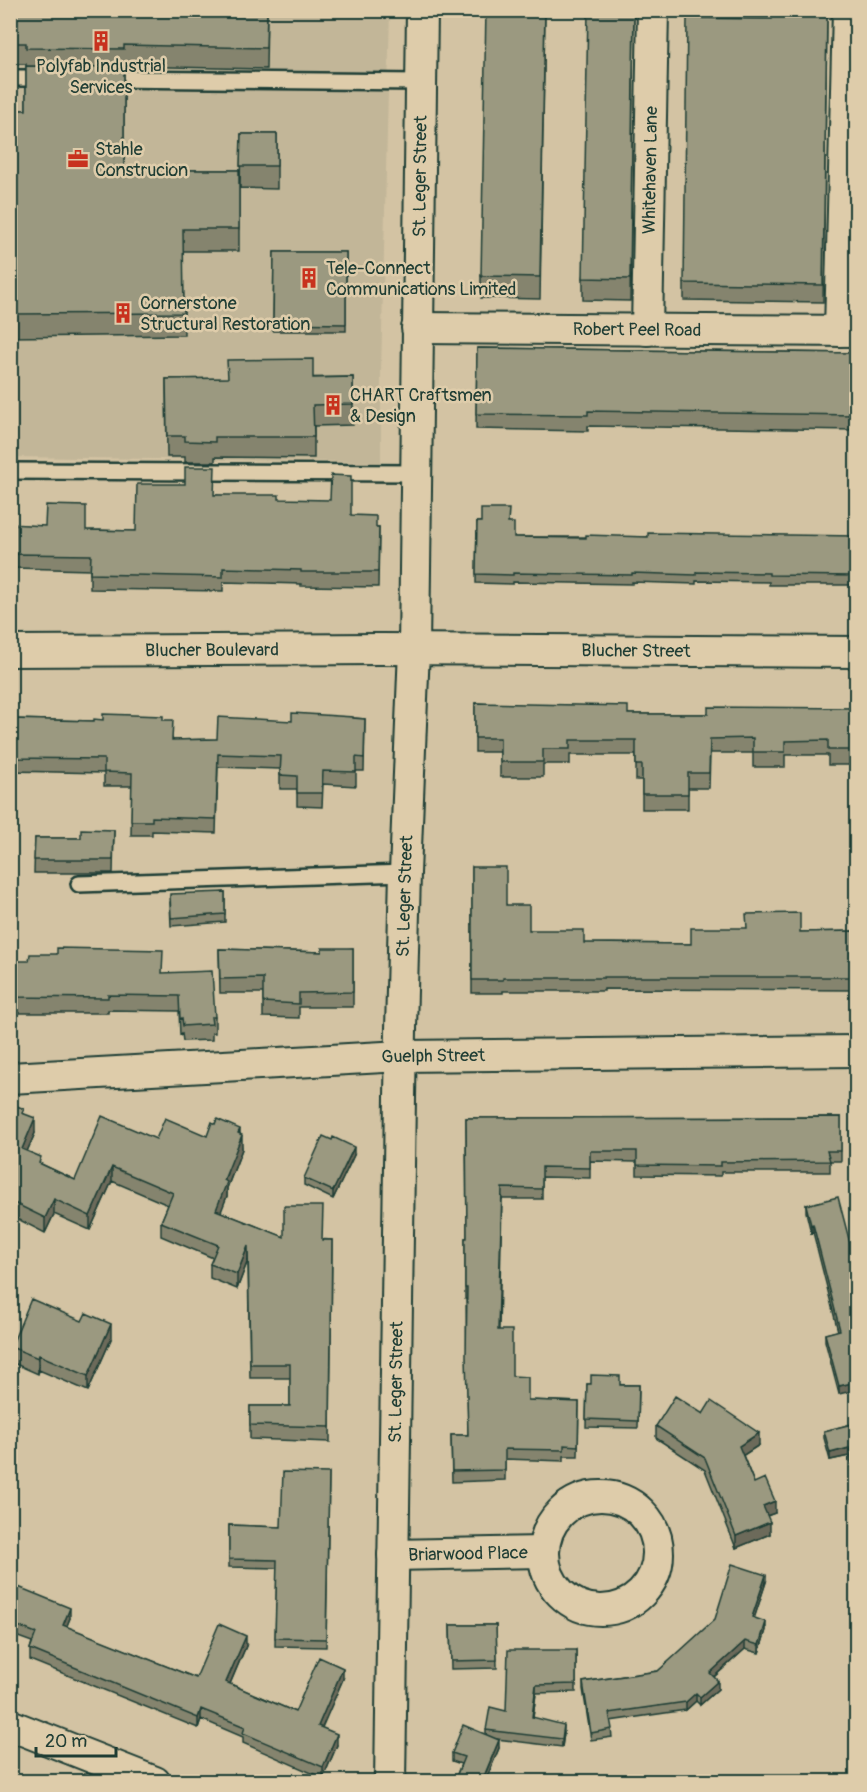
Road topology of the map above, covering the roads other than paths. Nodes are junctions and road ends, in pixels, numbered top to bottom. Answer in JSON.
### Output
{"nodes":[{"id":1,"x":422,"y":10,"type":"edge"},
{"id":2,"x":653,"y":10,"type":"edge"},
{"id":3,"x":848,"y":10,"type":"edge"},
{"id":4,"x":10,"y":78,"type":"edge"},
{"id":5,"x":58,"y":78,"type":"edge"},
{"id":6,"x":94,"y":79,"type":"edge"},
{"id":7,"x":420,"y":82,"type":"junction"},
{"id":8,"x":417,"y":328,"type":"junction"},
{"id":9,"x":648,"y":330,"type":"junction"},
{"id":10,"x":848,"y":331,"type":"edge"},
{"id":11,"x":10,"y":471,"type":"edge"},
{"id":12,"x":415,"y":473,"type":"junction"},
{"id":13,"x":414,"y":649,"type":"junction"},
{"id":14,"x":10,"y":651,"type":"edge"},
{"id":15,"x":856,"y":652,"type":"edge"},
{"id":16,"x":405,"y":873,"type":"junction"},
{"id":17,"x":79,"y":884,"type":"dead end"},
{"id":18,"x":856,"y":1052,"type":"edge"},
{"id":19,"x":401,"y":1056,"type":"junction"},
{"id":20,"x":10,"y":1078,"type":"edge"},
{"id":21,"x":543,"y":1552,"type":"dead end"},
{"id":22,"x":393,"y":1555,"type":"junction"},
{"id":23,"x":10,"y":1725,"type":"edge"},
{"id":24,"x":155,"y":1782,"type":"edge"},
{"id":25,"x":390,"y":1782,"type":"edge"}],
"edges":[{"from":1,"to":7,"type":"street","name":"St. Leger Street"},
{"from":2,"to":9,"type":"street","name":"Whitehaven Lane"},
{"from":3,"to":10,"type":"street"},
{"from":4,"to":5,"type":"lane"},
{"from":6,"to":7,"type":"lane"},
{"from":7,"to":8,"type":"street","name":"St. Leger Street"},
{"from":8,"to":9,"type":"street","name":"Robert Peel Road"},
{"from":8,"to":12,"type":"street","name":"St. Leger Street"},
{"from":9,"to":10,"type":"street","name":"Robert Peel Road"},
{"from":11,"to":12,"type":"lane"},
{"from":12,"to":13,"type":"street","name":"St. Leger Street"},
{"from":13,"to":14,"type":"street","name":"Blucher Boulevard"},
{"from":13,"to":15,"type":"street","name":"Blucher Street"},
{"from":13,"to":16,"type":"street","name":"St. Leger Street"},
{"from":16,"to":17,"type":"lane"},
{"from":16,"to":19,"type":"street","name":"St. Leger Street"},
{"from":18,"to":19,"type":"street","name":"Guelph Street"},
{"from":19,"to":20,"type":"street","name":"Guelph Street"},
{"from":19,"to":22,"type":"street","name":"St. Leger Street"},
{"from":21,"to":22,"type":"street","name":"Briarwood Place"},
{"from":22,"to":25,"type":"street","name":"St. Leger Street"},
{"from":23,"to":24,"type":"street"}]}
